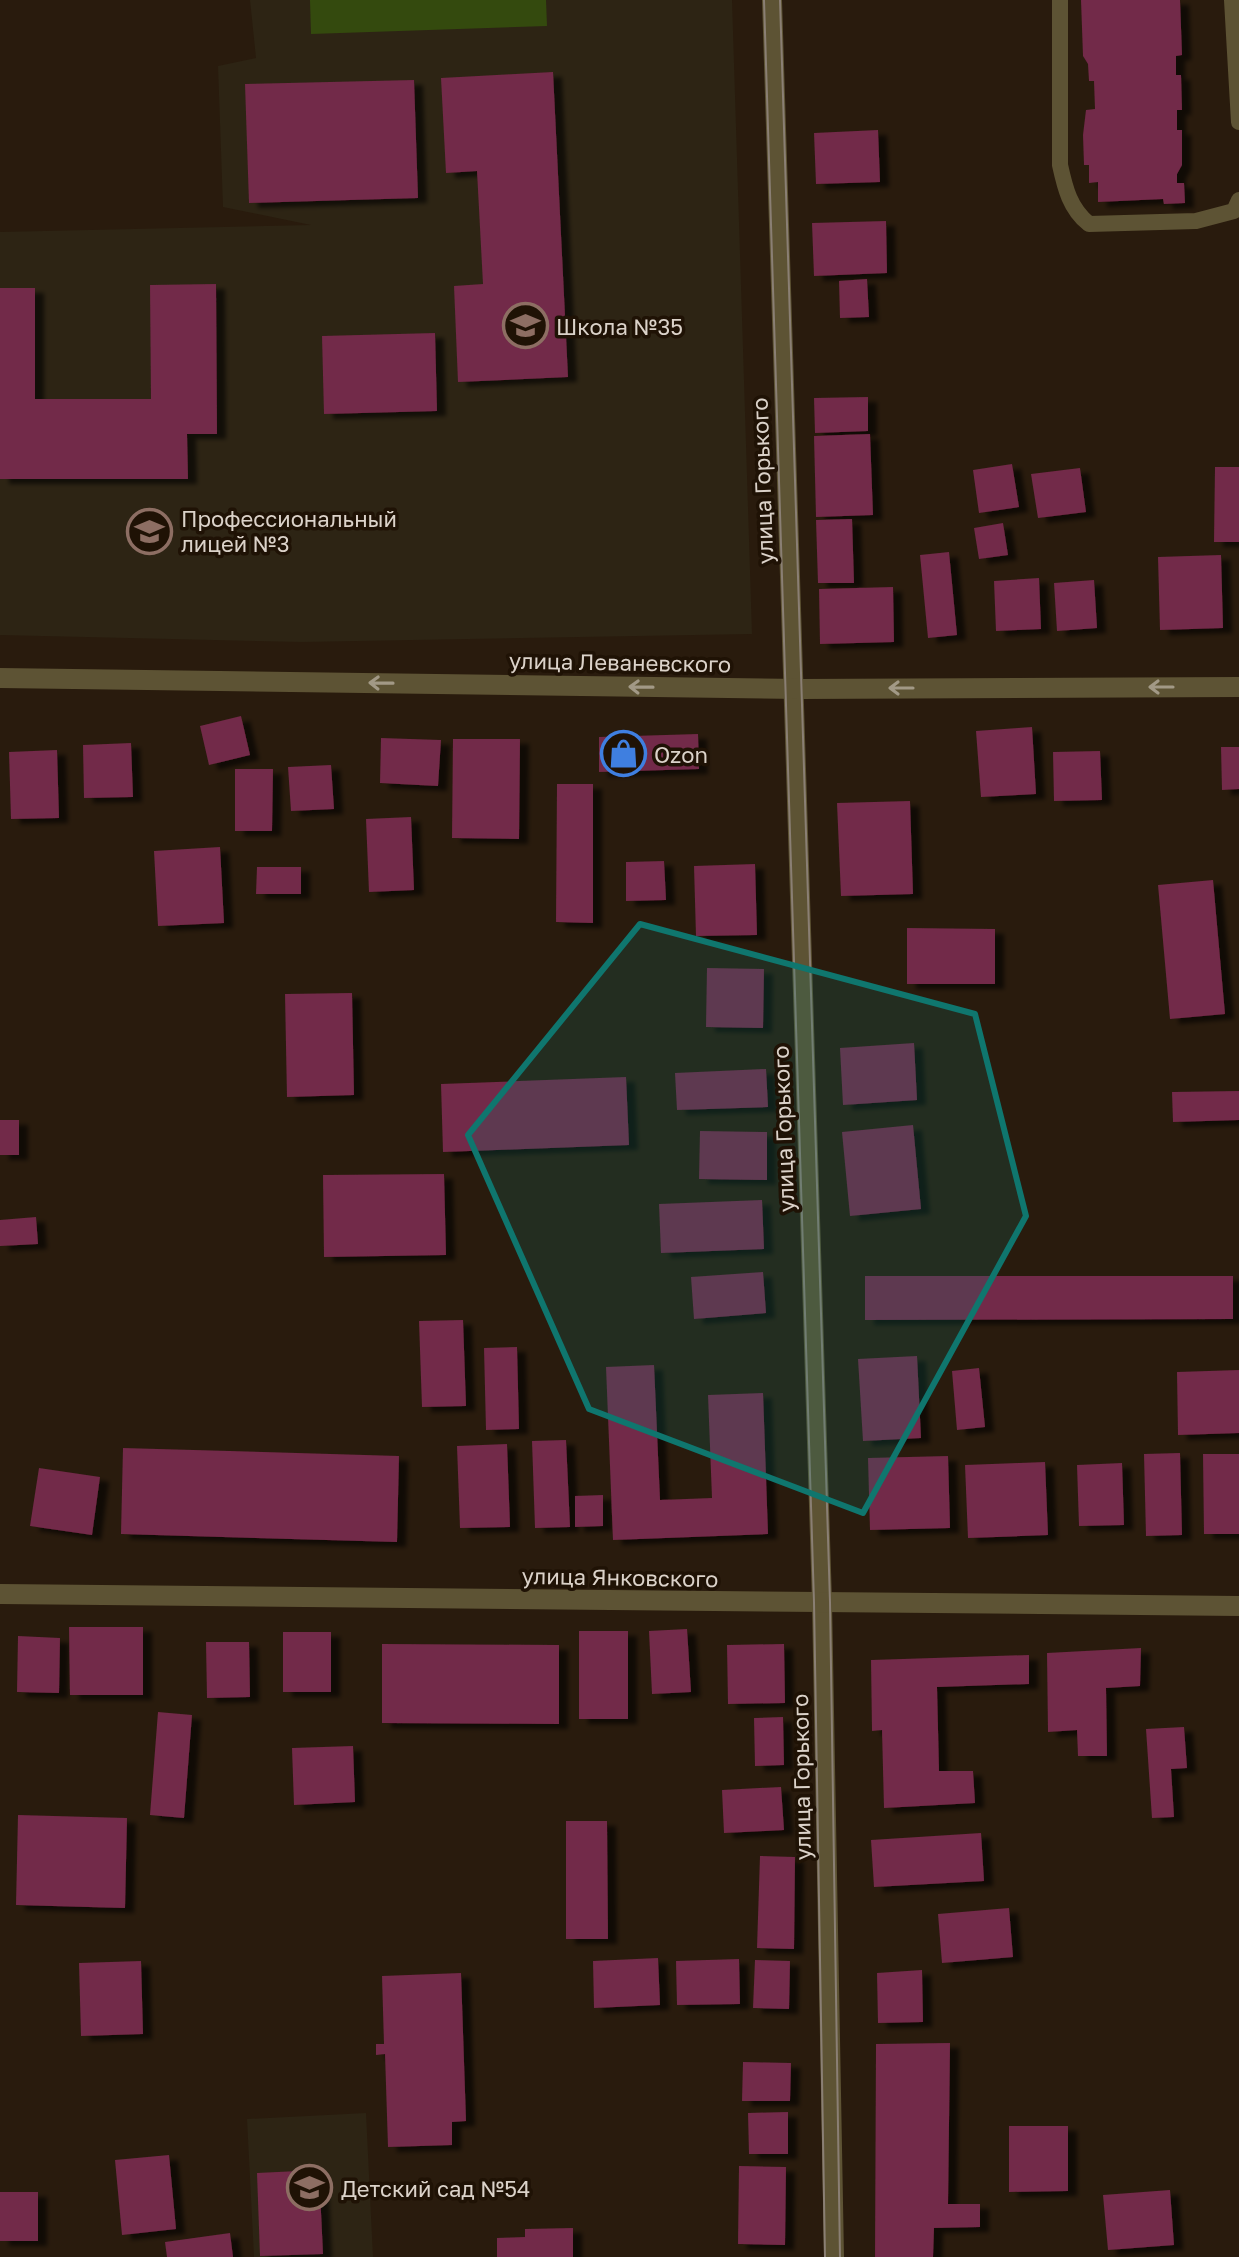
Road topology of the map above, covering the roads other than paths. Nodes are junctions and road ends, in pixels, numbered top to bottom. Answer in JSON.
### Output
{"nodes":[{"id":1,"x":772,"y":0,"type":"edge"},
{"id":2,"x":1060,"y":0,"type":"edge"},
{"id":3,"x":1232,"y":0,"type":"edge"},
{"id":4,"x":1239,"y":122,"type":"edge"},
{"id":5,"x":1239,"y":200,"type":"edge"},
{"id":6,"x":0,"y":678,"type":"edge"},
{"id":7,"x":1239,"y":687,"type":"edge"},
{"id":8,"x":792,"y":689,"type":"junction"},
{"id":9,"x":0,"y":1594,"type":"edge"},
{"id":10,"x":822,"y":1602,"type":"junction"},
{"id":11,"x":1239,"y":1606,"type":"edge"},
{"id":12,"x":834,"y":2257,"type":"edge"}],
"edges":[{"from":1,"to":8,"type":"street","name":"улица Горького"},
{"from":2,"to":5,"type":"lane"},
{"from":3,"to":4,"type":"lane"},
{"from":8,"to":6,"type":"street","name":"улица Леваневского","one_way":true},
{"from":7,"to":8,"type":"street","name":"улица Леваневского","one_way":true},
{"from":8,"to":10,"type":"street","name":"улица Горького"},
{"from":9,"to":10,"type":"street","name":"улица Янковского"},
{"from":10,"to":11,"type":"street","name":"улица Янковского"},
{"from":10,"to":12,"type":"street","name":"улица Горького"}]}
